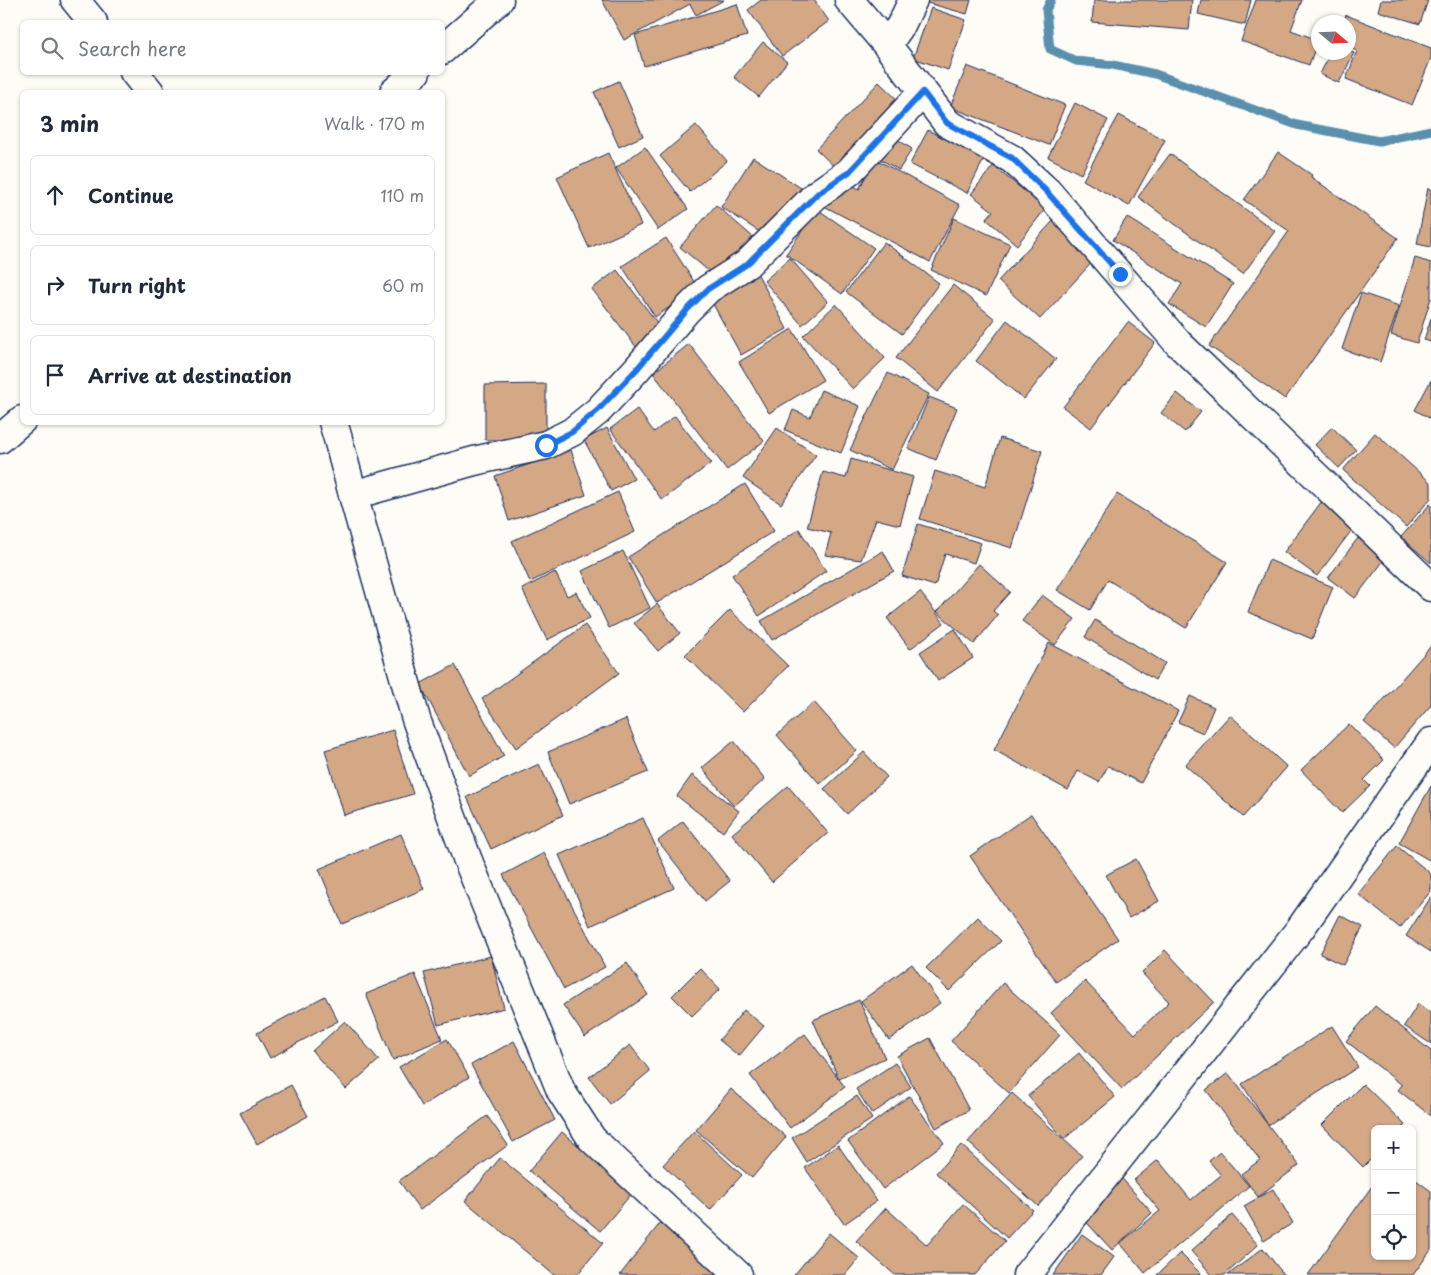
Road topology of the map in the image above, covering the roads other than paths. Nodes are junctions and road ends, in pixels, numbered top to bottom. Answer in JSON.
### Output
{"nodes":[{"id":1,"x":75,"y":0,"type":"edge"},
{"id":2,"x":499,"y":0,"type":"edge"},
{"id":3,"x":849,"y":0,"type":"edge"},
{"id":4,"x":913,"y":0,"type":"edge"},
{"id":5,"x":91,"y":20,"type":"edge"},
{"id":6,"x":887,"y":45,"type":"junction"},
{"id":7,"x":445,"y":47,"type":"edge"},
{"id":8,"x":136,"y":75,"type":"edge"},
{"id":9,"x":413,"y":75,"type":"edge"},
{"id":10,"x":148,"y":90,"type":"edge"},
{"id":11,"x":396,"y":90,"type":"edge"},
{"id":12,"x":923,"y":92,"type":"junction"},
{"id":13,"x":20,"y":422,"type":"edge"},
{"id":14,"x":334,"y":425,"type":"edge"},
{"id":15,"x":0,"y":439,"type":"edge"},
{"id":16,"x":353,"y":495,"type":"junction"},
{"id":17,"x":1431,"y":587,"type":"edge"},
{"id":18,"x":1431,"y":742,"type":"edge"},
{"id":19,"x":738,"y":1275,"type":"edge"},
{"id":20,"x":1027,"y":1275,"type":"edge"}],
"edges":[{"from":1,"to":5,"type":"street"},
{"from":2,"to":7,"type":"street"},
{"from":3,"to":6,"type":"street"},
{"from":4,"to":6,"type":"street"},
{"from":6,"to":12,"type":"street"},
{"from":8,"to":10,"type":"street"},
{"from":9,"to":11,"type":"street"},
{"from":12,"to":16,"type":"street"},
{"from":12,"to":17,"type":"street"},
{"from":13,"to":15,"type":"street"},
{"from":14,"to":16,"type":"street"},
{"from":16,"to":19,"type":"street"},
{"from":18,"to":20,"type":"street"}]}
